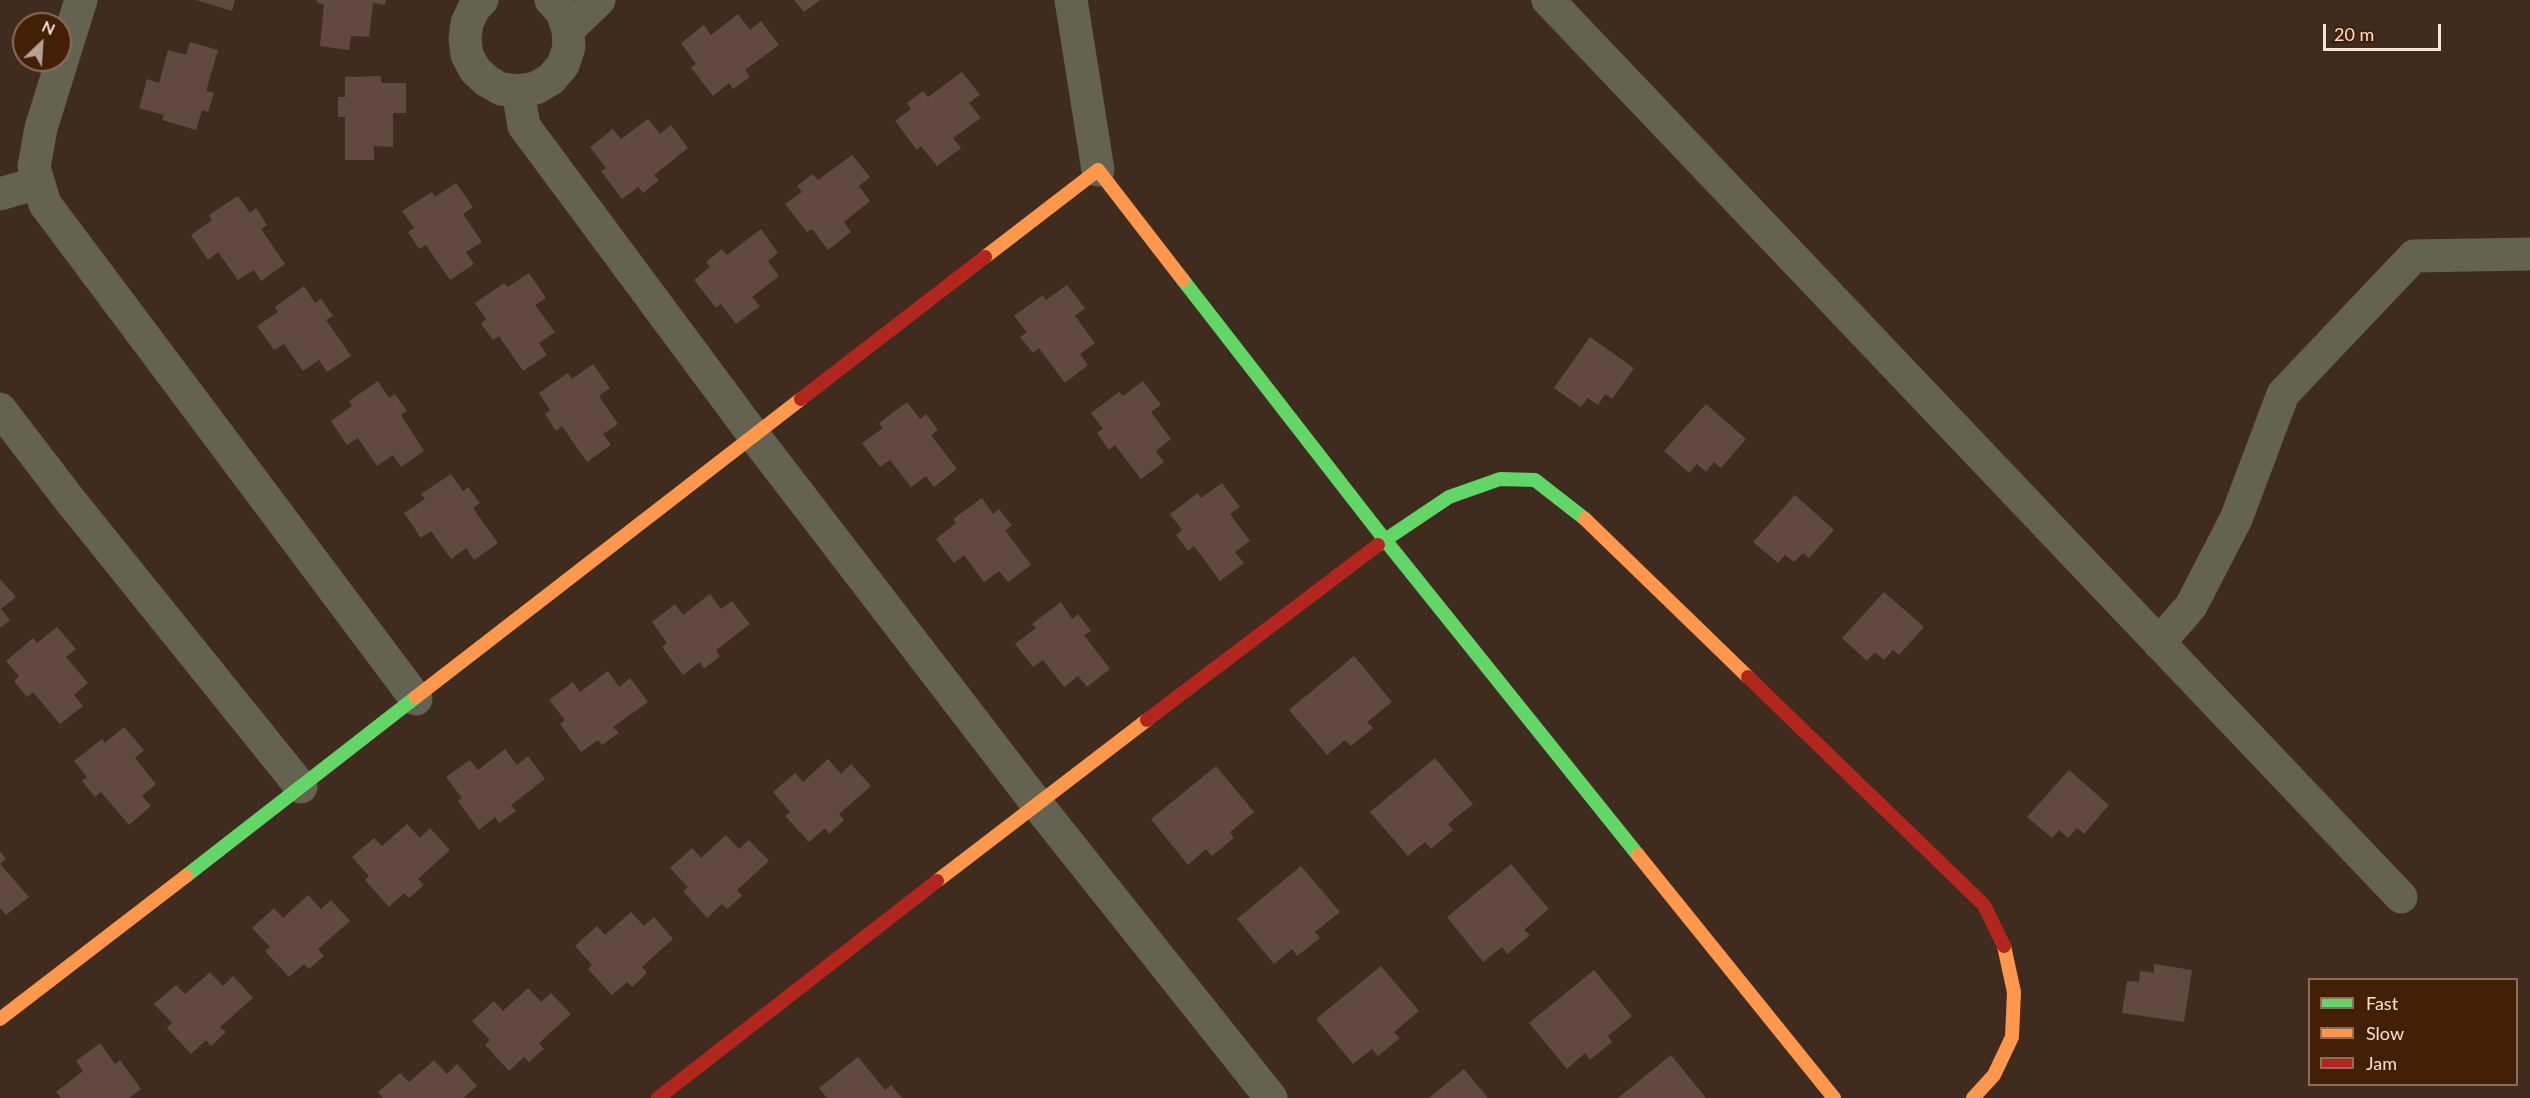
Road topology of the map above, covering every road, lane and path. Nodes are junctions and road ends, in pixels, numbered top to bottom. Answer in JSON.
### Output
{"nodes":[{"id":1,"x":81,"y":0,"type":"edge"},
{"id":2,"x":482,"y":0,"type":"edge"},
{"id":3,"x":551,"y":0,"type":"edge"},
{"id":4,"x":599,"y":0,"type":"edge"},
{"id":5,"x":1071,"y":0,"type":"edge"},
{"id":6,"x":1548,"y":0,"type":"edge"},
{"id":7,"x":568,"y":30,"type":"junction"},
{"id":8,"x":518,"y":91,"type":"junction"},
{"id":9,"x":1098,"y":170,"type":"junction"},
{"id":10,"x":38,"y":183,"type":"junction"},
{"id":11,"x":0,"y":194,"type":"edge"},
{"id":12,"x":2530,"y":254,"type":"edge"},
{"id":13,"x":0,"y":409,"type":"edge"},
{"id":14,"x":755,"y":437,"type":"junction"},
{"id":15,"x":1385,"y":540,"type":"junction"},
{"id":16,"x":2159,"y":643,"type":"junction"},
{"id":17,"x":416,"y":699,"type":"junction"},
{"id":18,"x":301,"y":787,"type":"junction"},
{"id":19,"x":1037,"y":804,"type":"junction"},
{"id":20,"x":2401,"y":897,"type":"dead end"},
{"id":21,"x":0,"y":1019,"type":"edge"},
{"id":22,"x":658,"y":1098,"type":"edge"},
{"id":23,"x":1271,"y":1098,"type":"edge"},
{"id":24,"x":1834,"y":1098,"type":"edge"},
{"id":25,"x":1973,"y":1098,"type":"edge"}],
"edges":[{"from":1,"to":10,"type":"street"},
{"from":2,"to":8,"type":"street"},
{"from":3,"to":7,"type":"street"},
{"from":4,"to":7,"type":"street"},
{"from":5,"to":9,"type":"street"},
{"from":6,"to":16,"type":"street"},
{"from":7,"to":8,"type":"street"},
{"from":8,"to":14,"type":"street"},
{"from":9,"to":14,"type":"street"},
{"from":9,"to":15,"type":"street"},
{"from":10,"to":11,"type":"street"},
{"from":10,"to":17,"type":"street"},
{"from":12,"to":16,"type":"street"},
{"from":13,"to":18,"type":"street"},
{"from":14,"to":17,"type":"street"},
{"from":14,"to":19,"type":"street"},
{"from":15,"to":19,"type":"street"},
{"from":15,"to":24,"type":"street"},
{"from":15,"to":25,"type":"street"},
{"from":16,"to":20,"type":"street"},
{"from":17,"to":18,"type":"street"},
{"from":18,"to":21,"type":"street"},
{"from":19,"to":22,"type":"street"},
{"from":19,"to":23,"type":"street"}]}
